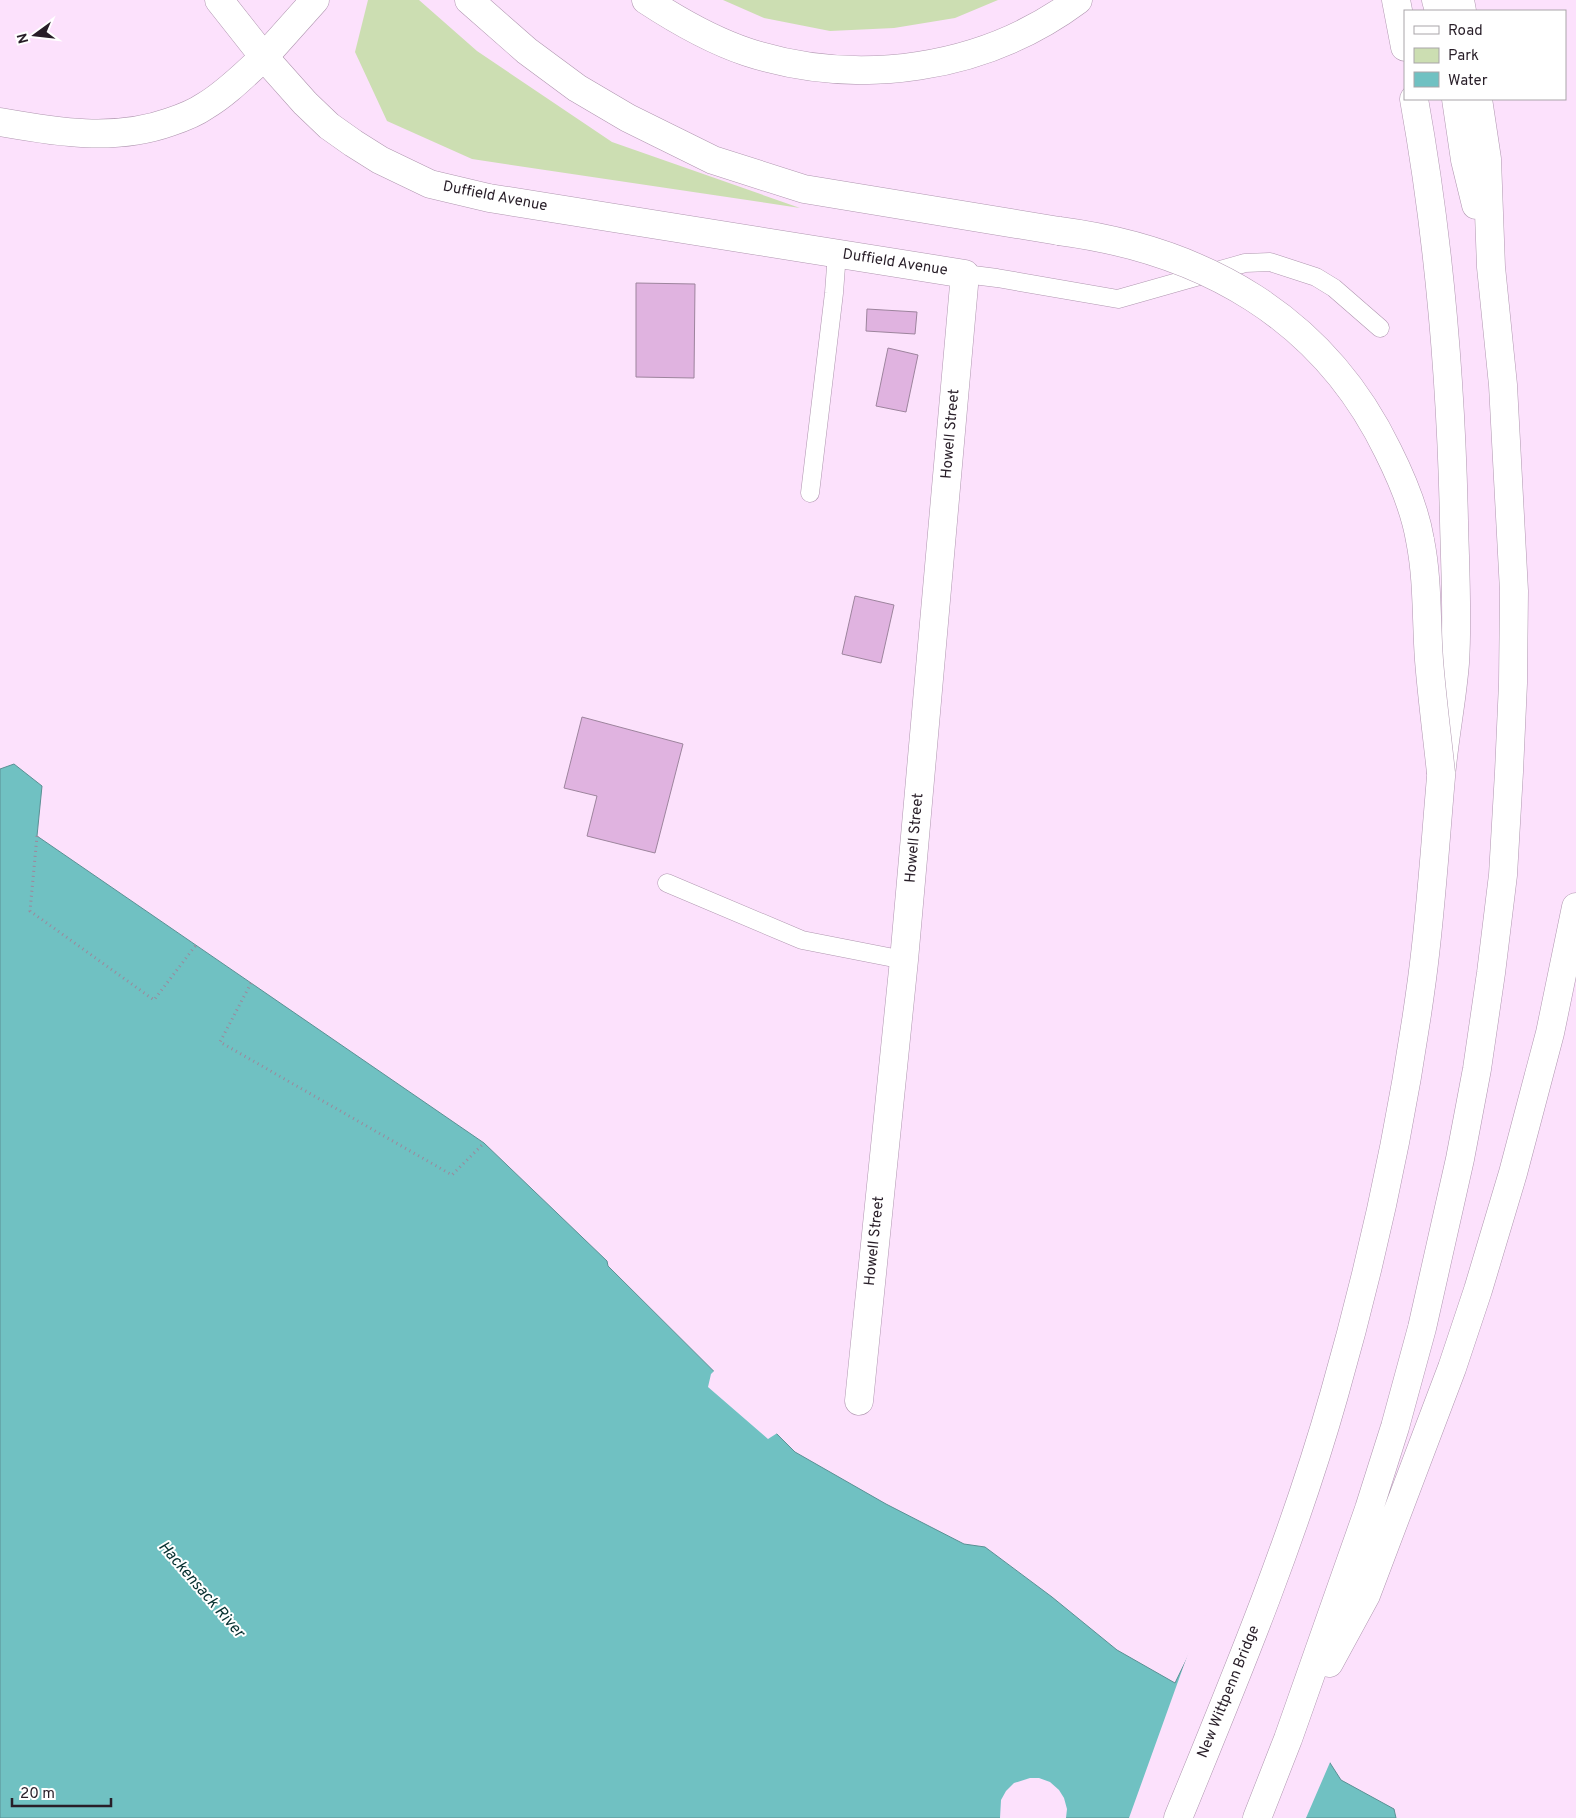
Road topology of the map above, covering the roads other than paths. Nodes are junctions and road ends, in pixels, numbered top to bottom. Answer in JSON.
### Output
{"nodes":[{"id":1,"x":220,"y":0,"type":"edge"},
{"id":2,"x":316,"y":0,"type":"edge"},
{"id":3,"x":469,"y":0,"type":"edge"},
{"id":4,"x":646,"y":0,"type":"edge"},
{"id":5,"x":1078,"y":0,"type":"edge"},
{"id":6,"x":1396,"y":0,"type":"edge"},
{"id":7,"x":1404,"y":42,"type":"edge"},
{"id":8,"x":264,"y":57,"type":"junction"},
{"id":9,"x":1414,"y":100,"type":"edge"},
{"id":10,"x":1456,"y":100,"type":"edge"},
{"id":11,"x":1478,"y":100,"type":"edge"},
{"id":12,"x":0,"y":122,"type":"edge"},
{"id":13,"x":837,"y":254,"type":"junction"},
{"id":14,"x":1491,"y":267,"type":"junction"},
{"id":15,"x":965,"y":274,"type":"junction"},
{"id":16,"x":1380,"y":328,"type":"dead end"},
{"id":17,"x":810,"y":493,"type":"dead end"},
{"id":18,"x":1441,"y":773,"type":"junction"},
{"id":19,"x":667,"y":883,"type":"dead end"},
{"id":20,"x":1576,"y":907,"type":"edge"},
{"id":21,"x":904,"y":960,"type":"junction"},
{"id":22,"x":858,"y":1401,"type":"dead end"},
{"id":23,"x":1288,"y":1739,"type":"junction"},
{"id":24,"x":1178,"y":1818,"type":"edge"},
{"id":25,"x":1256,"y":1818,"type":"edge"}],
"edges":[{"from":1,"to":8,"type":"main road","name":"Duffield Avenue"},
{"from":2,"to":8,"type":"main road"},
{"from":3,"to":18,"type":"main road","bridge":true},
{"from":4,"to":5,"type":"main road"},
{"from":6,"to":7,"type":"main road"},
{"from":8,"to":12,"type":"main road"},
{"from":8,"to":13,"type":"main road","name":"Duffield Avenue"},
{"from":9,"to":18,"type":"main road","bridge":true},
{"from":10,"to":14,"type":"main road"},
{"from":11,"to":14,"type":"main road"},
{"from":13,"to":15,"type":"main road","name":"Duffield Avenue"},
{"from":13,"to":17,"type":"lane"},
{"from":14,"to":23,"type":"main road"},
{"from":15,"to":16,"type":"lane"},
{"from":15,"to":21,"type":"main road","name":"Howell Street"},
{"from":18,"to":24,"type":"main road","name":"New Wittpenn Bridge"},
{"from":19,"to":21,"type":"lane"},
{"from":20,"to":23,"type":"main road"},
{"from":21,"to":22,"type":"main road","name":"Howell Street"},
{"from":23,"to":25,"type":"main road"}]}
